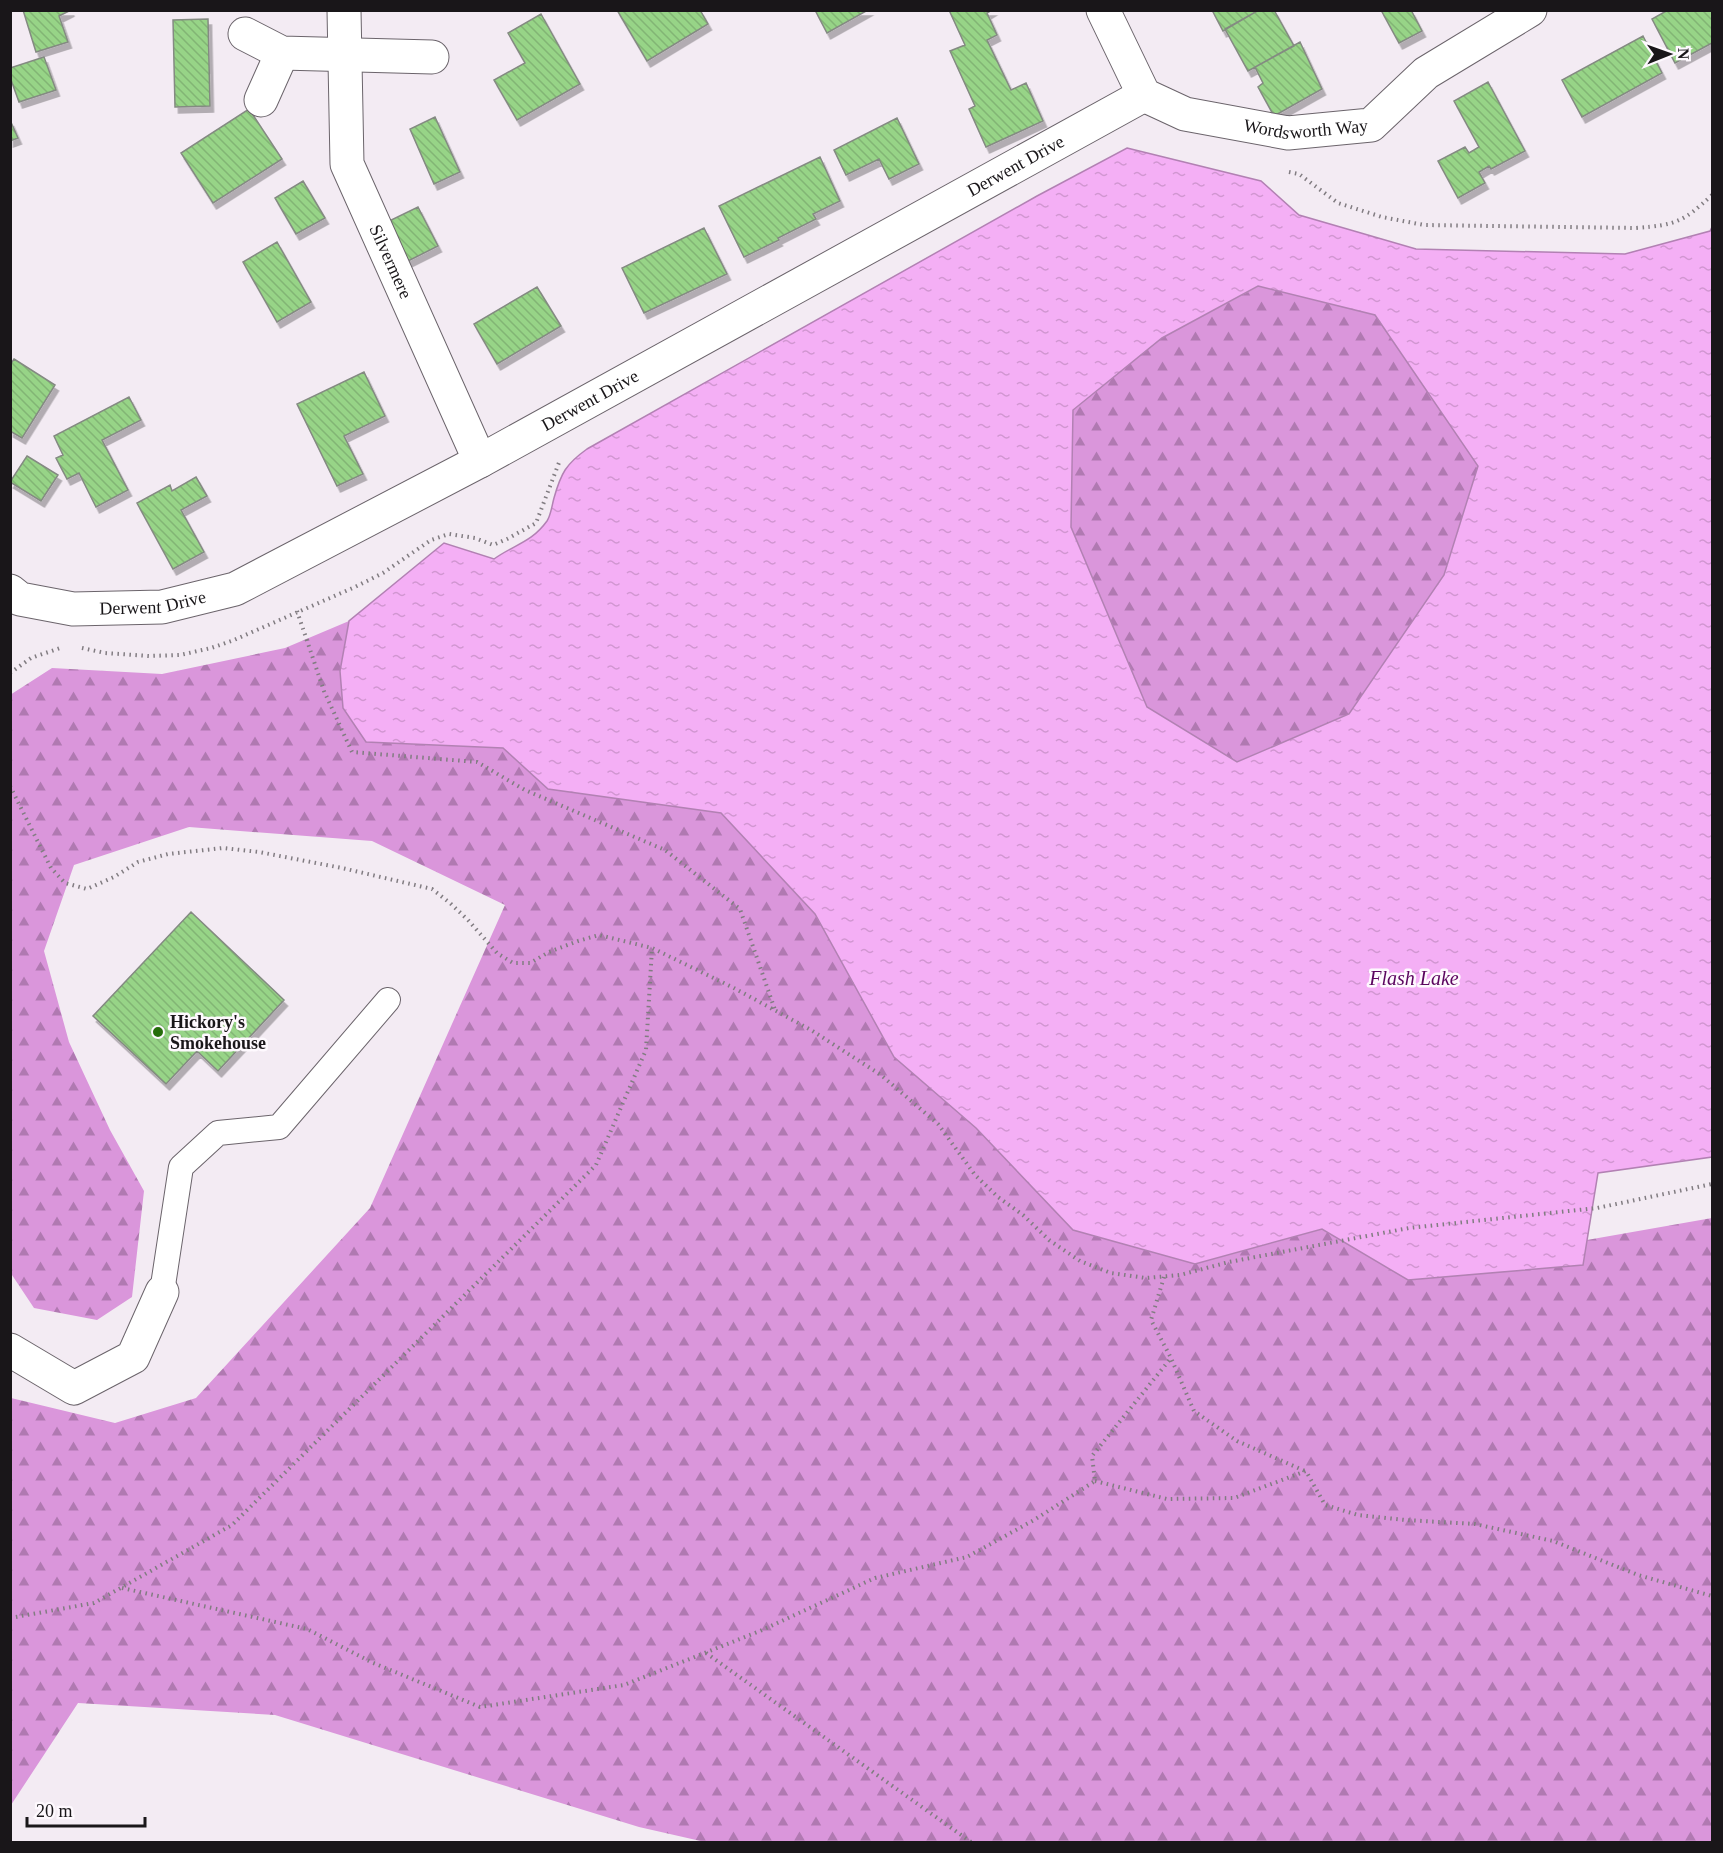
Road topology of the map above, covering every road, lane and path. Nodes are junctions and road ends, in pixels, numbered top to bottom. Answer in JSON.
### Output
{"nodes":[{"id":1,"x":344,"y":10,"type":"edge"},
{"id":2,"x":1104,"y":10,"type":"edge"},
{"id":3,"x":1530,"y":10,"type":"edge"},
{"id":4,"x":245,"y":34,"type":"dead end"},
{"id":5,"x":282,"y":53,"type":"junction"},
{"id":6,"x":345,"y":53,"type":"junction"},
{"id":7,"x":432,"y":57,"type":"dead end"},
{"id":8,"x":1144,"y":95,"type":"junction"},
{"id":9,"x":261,"y":100,"type":"dead end"},
{"id":10,"x":1280,"y":170,"type":"dead end"},
{"id":11,"x":1713,"y":195,"type":"edge"},
{"id":12,"x":564,"y":453,"type":"dead end"},
{"id":13,"x":480,"y":461,"type":"junction"},
{"id":14,"x":10,"y":591,"type":"edge"},
{"id":15,"x":297,"y":611,"type":"junction"},
{"id":16,"x":68,"y":647,"type":"dead end"},
{"id":17,"x":78,"y":648,"type":"dead end"},
{"id":18,"x":10,"y":674,"type":"edge"},
{"id":19,"x":10,"y":786,"type":"edge"},
{"id":20,"x":652,"y":948,"type":"junction"},
{"id":21,"x":388,"y":1000,"type":"dead end"},
{"id":22,"x":776,"y":1011,"type":"junction"},
{"id":23,"x":1713,"y":1184,"type":"edge"},
{"id":24,"x":1164,"y":1277,"type":"junction"},
{"id":25,"x":162,"y":1292,"type":"joint"},
{"id":26,"x":10,"y":1350,"type":"edge"},
{"id":27,"x":1172,"y":1358,"type":"junction"},
{"id":28,"x":1306,"y":1471,"type":"junction"},
{"id":29,"x":1095,"y":1481,"type":"junction"},
{"id":30,"x":122,"y":1587,"type":"junction"},
{"id":31,"x":1713,"y":1596,"type":"edge"},
{"id":32,"x":10,"y":1618,"type":"edge"},
{"id":33,"x":705,"y":1653,"type":"junction"},
{"id":34,"x":971,"y":1842,"type":"edge"}],
"edges":[{"from":1,"to":6,"type":"street","name":"Silvermere"},
{"from":2,"to":8,"type":"street"},
{"from":3,"to":8,"type":"street","name":"Wordsworth Way"},
{"from":4,"to":5,"type":"street"},
{"from":5,"to":6,"type":"street"},
{"from":5,"to":9,"type":"street"},
{"from":6,"to":7,"type":"street"},
{"from":6,"to":13,"type":"street","name":"Silvermere"},
{"from":8,"to":13,"type":"street","name":"Derwent Drive"},
{"from":10,"to":11,"type":"path"},
{"from":12,"to":15,"type":"path"},
{"from":13,"to":14,"type":"street","name":"Derwent Drive"},
{"from":15,"to":17,"type":"path"},
{"from":15,"to":22,"type":"path"},
{"from":16,"to":18,"type":"path"},
{"from":19,"to":20,"type":"path"},
{"from":20,"to":22,"type":"path"},
{"from":20,"to":30,"type":"path"},
{"from":21,"to":25,"type":"lane"},
{"from":22,"to":24,"type":"path"},
{"from":23,"to":24,"type":"path"},
{"from":24,"to":27,"type":"path"},
{"from":25,"to":26,"type":"street"},
{"from":27,"to":28,"type":"path"},
{"from":27,"to":29,"type":"path"},
{"from":28,"to":29,"type":"path"},
{"from":28,"to":31,"type":"path"},
{"from":29,"to":33,"type":"path"},
{"from":30,"to":32,"type":"path"},
{"from":30,"to":33,"type":"path"},
{"from":33,"to":34,"type":"path"}]}
